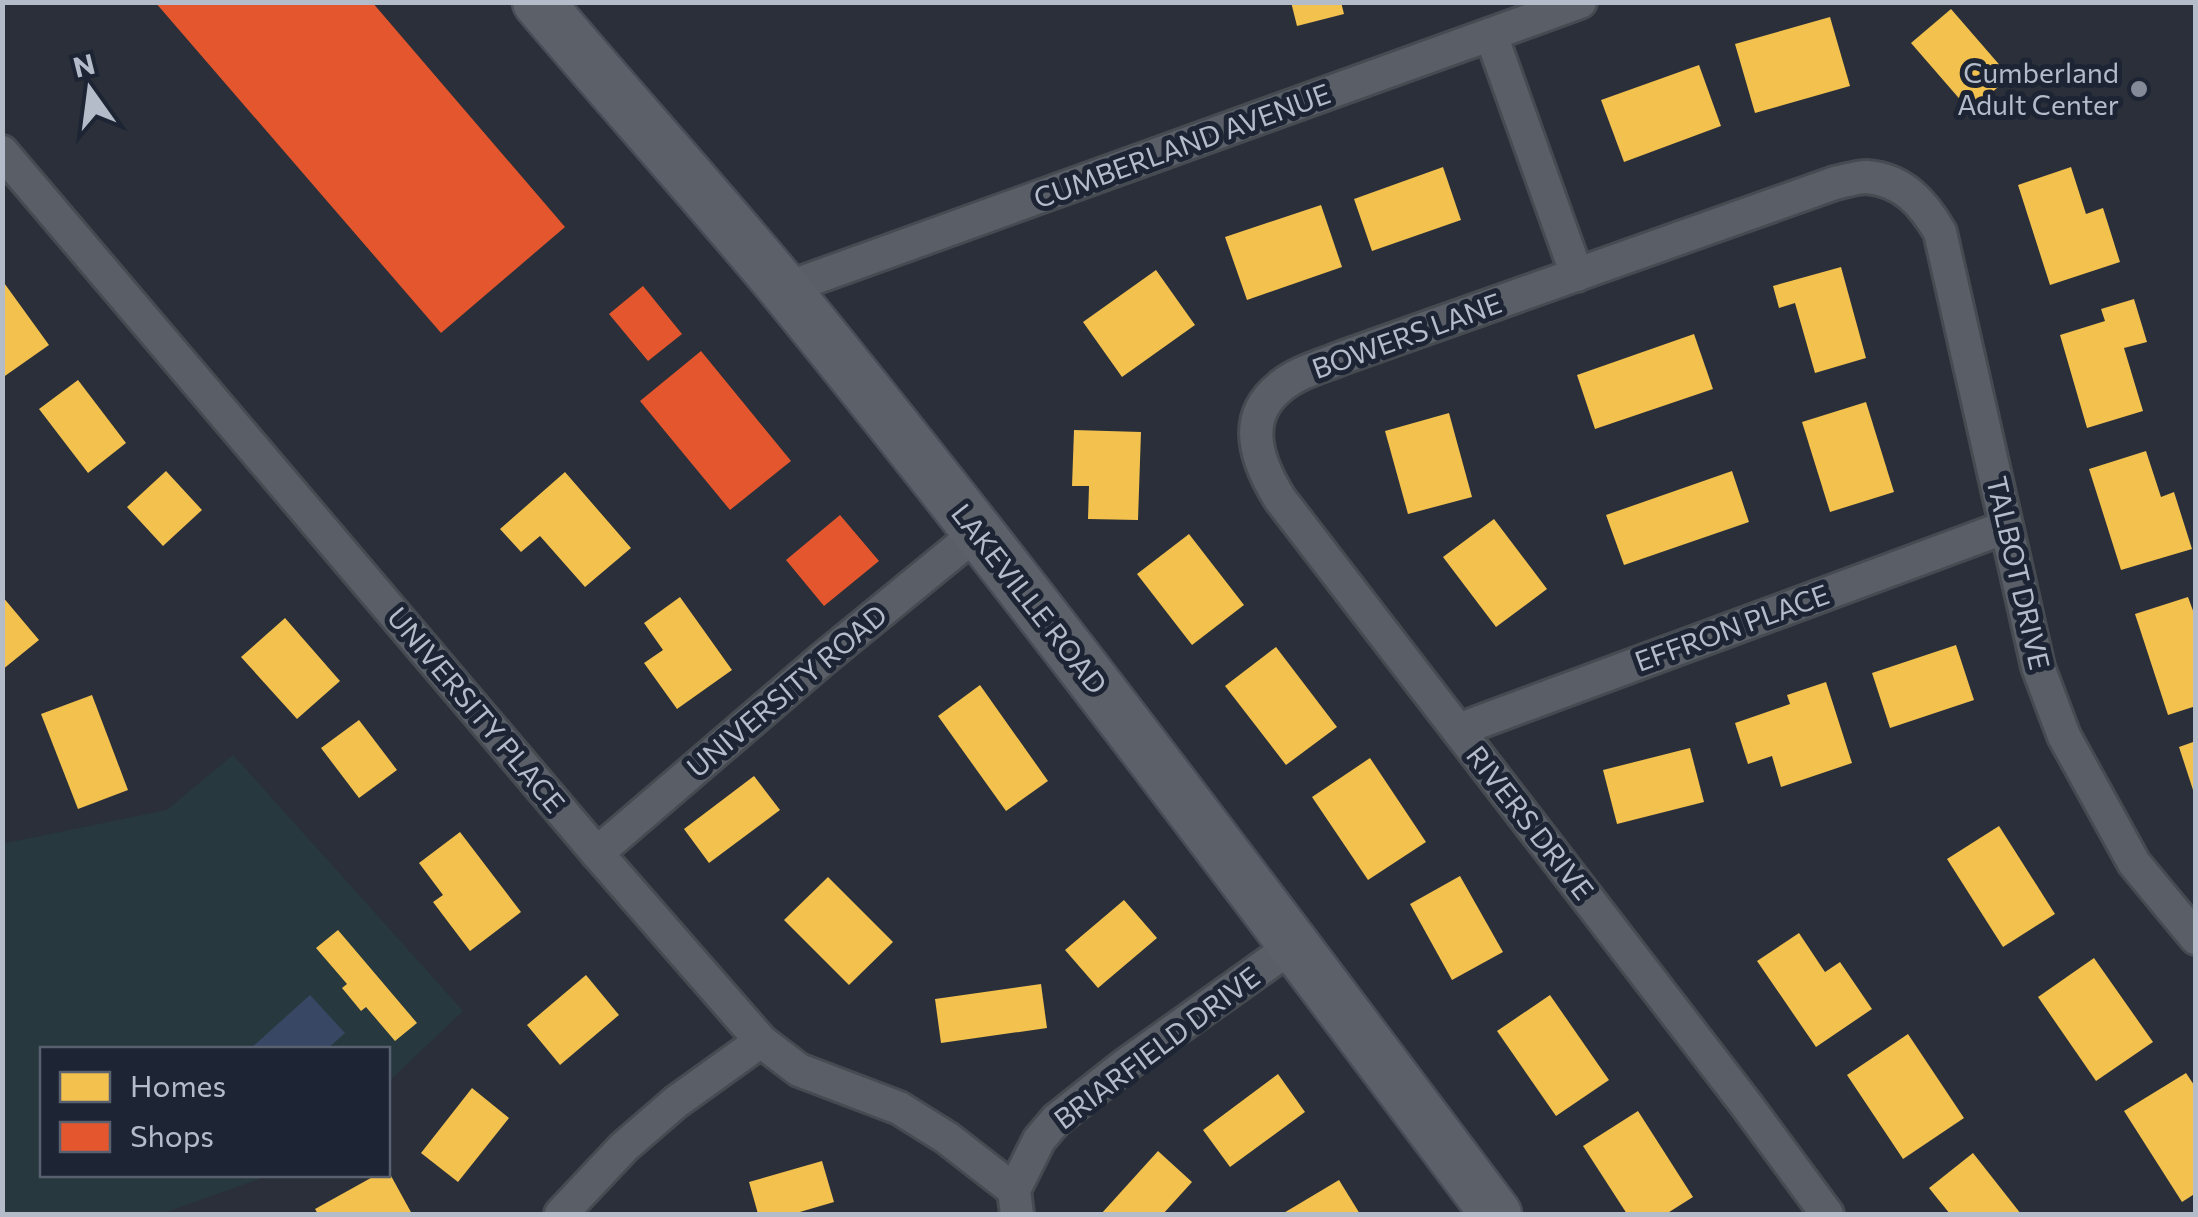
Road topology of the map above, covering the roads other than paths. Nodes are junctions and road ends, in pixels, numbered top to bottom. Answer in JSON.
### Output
{"nodes":[{"id":1,"x":538,"y":2,"type":"edge"},
{"id":2,"x":1580,"y":2,"type":"edge"},
{"id":3,"x":1490,"y":35,"type":"junction"},
{"id":4,"x":2,"y":152,"type":"edge"},
{"id":5,"x":1899,"y":186,"type":"joint"},
{"id":6,"x":1576,"y":275,"type":"junction"},
{"id":7,"x":784,"y":289,"type":"junction"},
{"id":8,"x":1258,"y":423,"type":"joint"},
{"id":9,"x":2006,"y":526,"type":"junction"},
{"id":10,"x":978,"y":532,"type":"junction"},
{"id":11,"x":1458,"y":730,"type":"junction"},
{"id":12,"x":597,"y":853,"type":"junction"},
{"id":13,"x":2196,"y":938,"type":"edge"},
{"id":14,"x":1294,"y":945,"type":"junction"},
{"id":15,"x":760,"y":1040,"type":"junction"},
{"id":16,"x":1015,"y":1202,"type":"edge"},
{"id":17,"x":560,"y":1214,"type":"edge"},
{"id":18,"x":1496,"y":1214,"type":"edge"},
{"id":19,"x":1827,"y":1214,"type":"edge"}],
"edges":[{"from":1,"to":7,"type":"main road","name":"LAKEVILLE ROAD"},
{"from":2,"to":3,"type":"street","name":"CUMBERLAND AVENUE"},
{"from":3,"to":6,"type":"street"},
{"from":3,"to":7,"type":"street","name":"CUMBERLAND AVENUE"},
{"from":4,"to":12,"type":"street","name":"UNIVERSITY PLACE"},
{"from":5,"to":6,"type":"street","name":"BOWERS LANE"},
{"from":5,"to":9,"type":"street","name":"TALBOT DRIVE"},
{"from":6,"to":8,"type":"street","name":"BOWERS LANE"},
{"from":7,"to":10,"type":"main road","name":"LAKEVILLE ROAD"},
{"from":8,"to":11,"type":"street","name":"RIVERS DRIVE"},
{"from":9,"to":11,"type":"street","name":"EFFRON PLACE"},
{"from":9,"to":13,"type":"street","name":"TALBOT DRIVE"},
{"from":10,"to":12,"type":"street","name":"UNIVERSITY ROAD"},
{"from":10,"to":14,"type":"main road","name":"LAKEVILLE ROAD"},
{"from":11,"to":19,"type":"street","name":"RIVERS DRIVE"},
{"from":12,"to":15,"type":"street","name":"UNIVERSITY PLACE"},
{"from":14,"to":16,"type":"street","name":"BRIARFIELD DRIVE"},
{"from":14,"to":18,"type":"main road","name":"LAKEVILLE ROAD"},
{"from":15,"to":16,"type":"street","name":"UNIVERSITY PLACE"},
{"from":15,"to":17,"type":"street"}]}
